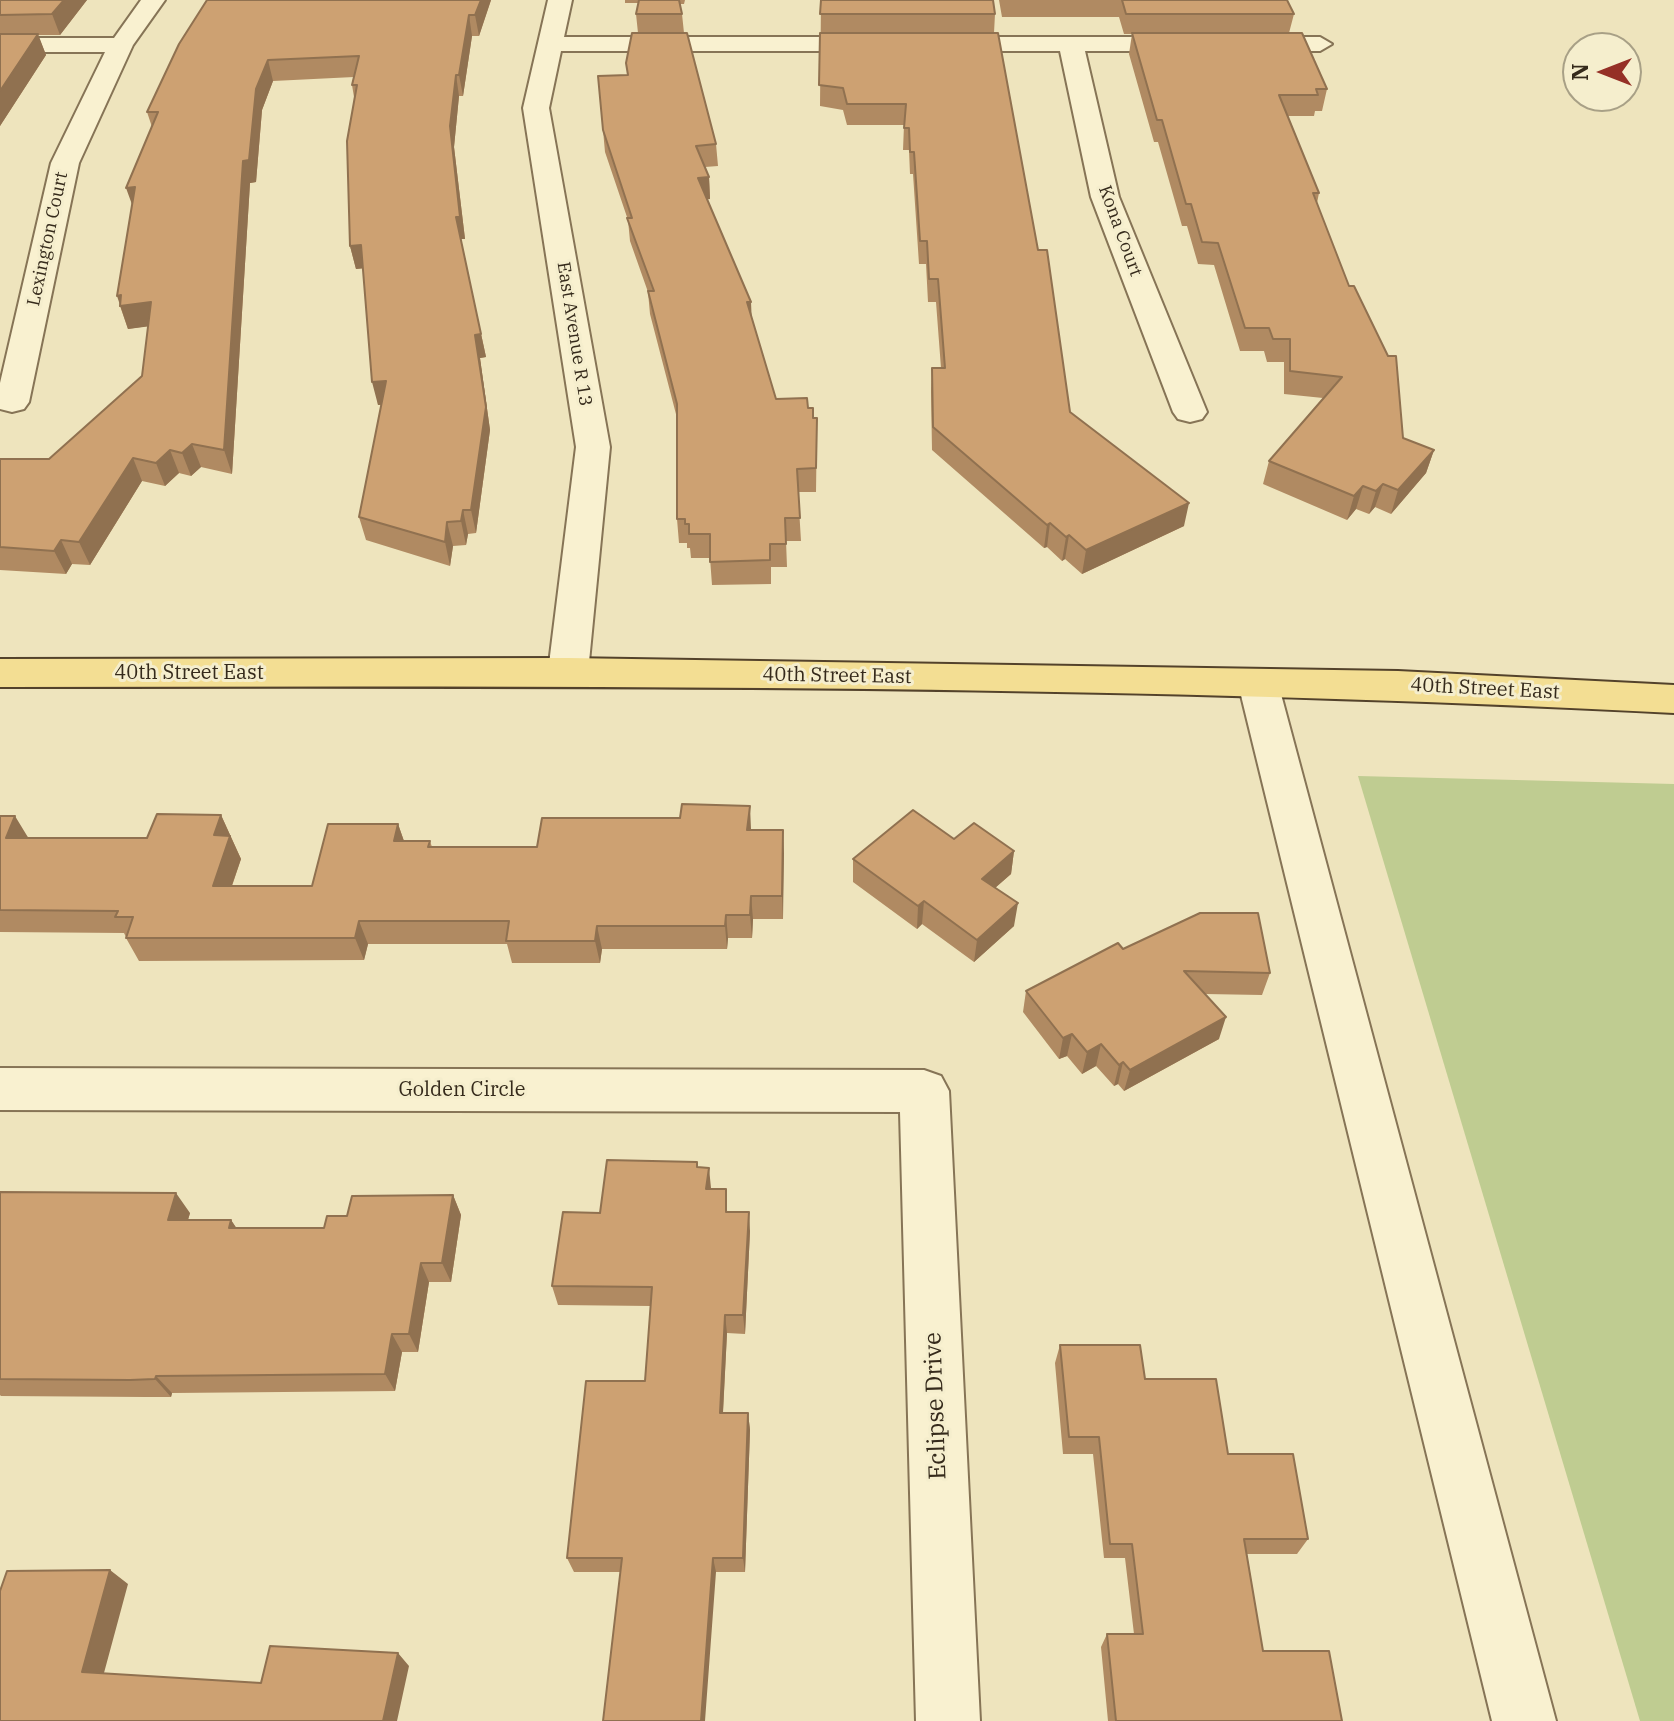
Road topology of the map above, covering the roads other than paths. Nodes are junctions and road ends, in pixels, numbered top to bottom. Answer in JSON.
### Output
{"nodes":[{"id":1,"x":153,"y":0,"type":"edge"},
{"id":2,"x":560,"y":0,"type":"edge"},
{"id":3,"x":1071,"y":43,"type":"junction"},
{"id":4,"x":548,"y":44,"type":"junction"},
{"id":5,"x":1320,"y":44,"type":"dead end"},
{"id":6,"x":0,"y":45,"type":"edge"},
{"id":7,"x":121,"y":45,"type":"junction"},
{"id":8,"x":12,"y":402,"type":"dead end"},
{"id":9,"x":1190,"y":412,"type":"dead end"},
{"id":10,"x":568,"y":672,"type":"junction"},
{"id":11,"x":0,"y":673,"type":"edge"},
{"id":12,"x":1258,"y":683,"type":"junction"},
{"id":13,"x":1674,"y":699,"type":"edge"},
{"id":14,"x":0,"y":1089,"type":"edge"},
{"id":15,"x":924,"y":1091,"type":"joint"},
{"id":16,"x":948,"y":1721,"type":"edge"},
{"id":17,"x":1524,"y":1721,"type":"edge"}],
"edges":[{"from":1,"to":7,"type":"street","name":"Lexington Court"},
{"from":2,"to":4,"type":"street","name":"East Avenue R 13"},
{"from":3,"to":4,"type":"street"},
{"from":3,"to":5,"type":"street"},
{"from":3,"to":9,"type":"street","name":"Kona Court"},
{"from":4,"to":10,"type":"street","name":"East Avenue R 13"},
{"from":6,"to":7,"type":"street"},
{"from":7,"to":8,"type":"street","name":"Lexington Court"},
{"from":10,"to":11,"type":"main road","name":"40th Street East"},
{"from":10,"to":12,"type":"main road","name":"40th Street East"},
{"from":12,"to":13,"type":"main road","name":"40th Street East"},
{"from":12,"to":17,"type":"street"},
{"from":14,"to":15,"type":"street","name":"Golden Circle"},
{"from":15,"to":16,"type":"street","name":"Eclipse Drive"}]}
